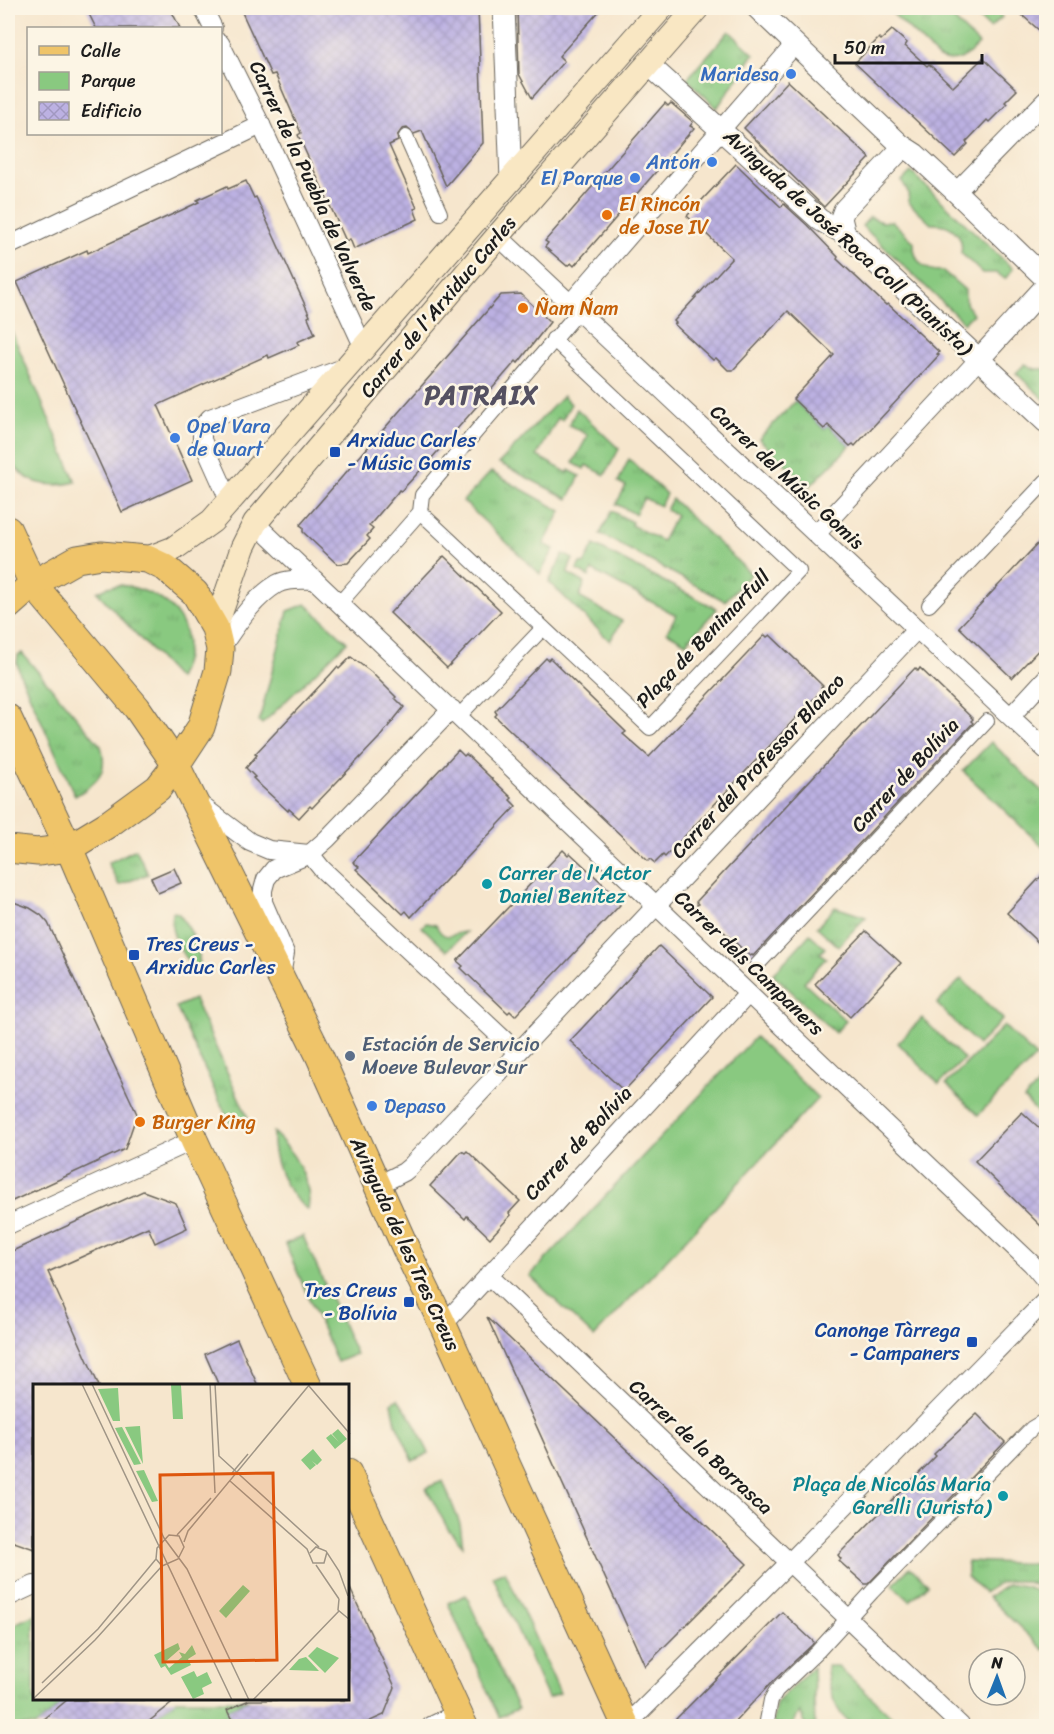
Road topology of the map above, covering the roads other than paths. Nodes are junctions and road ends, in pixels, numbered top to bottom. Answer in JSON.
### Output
{"nodes":[{"id":1,"x":203,"y":8,"type":"edge"},
{"id":2,"x":504,"y":8,"type":"edge"},
{"id":3,"x":661,"y":8,"type":"edge"},
{"id":4,"x":698,"y":8,"type":"edge"},
{"id":5,"x":758,"y":8,"type":"edge"},
{"id":6,"x":212,"y":27,"type":"edge"},
{"id":7,"x":795,"y":44,"type":"junction"},
{"id":8,"x":222,"y":48,"type":"edge"},
{"id":9,"x":648,"y":64,"type":"junction"},
{"id":10,"x":1047,"y":100,"type":"edge"},
{"id":11,"x":261,"y":125,"type":"junction"},
{"id":12,"x":722,"y":130,"type":"junction"},
{"id":13,"x":406,"y":137,"type":"dead end"},
{"id":14,"x":903,"y":147,"type":"junction"},
{"id":15,"x":511,"y":179,"type":"junction"},
{"id":16,"x":956,"y":192,"type":"junction"},
{"id":17,"x":440,"y":213,"type":"dead end"},
{"id":18,"x":845,"y":234,"type":"junction"},
{"id":19,"x":498,"y":236,"type":"junction"},
{"id":20,"x":8,"y":246,"type":"edge"},
{"id":21,"x":1047,"y":279,"type":"edge"},
{"id":22,"x":1047,"y":286,"type":"edge"},
{"id":23,"x":574,"y":307,"type":"junction"},
{"id":24,"x":553,"y":339,"type":"junction"},
{"id":25,"x":364,"y":348,"type":"junction"},
{"id":26,"x":980,"y":358,"type":"junction"},
{"id":27,"x":348,"y":366,"type":"junction"},
{"id":28,"x":1047,"y":422,"type":"edge"},
{"id":29,"x":1047,"y":481,"type":"edge"},
{"id":30,"x":229,"y":500,"type":"junction"},
{"id":31,"x":420,"y":512,"type":"junction"},
{"id":32,"x":255,"y":523,"type":"junction"},
{"id":33,"x":8,"y":530,"type":"edge"},
{"id":34,"x":816,"y":534,"type":"junction"},
{"id":35,"x":147,"y":559,"type":"junction"},
{"id":36,"x":315,"y":580,"type":"junction"},
{"id":37,"x":33,"y":584,"type":"junction"},
{"id":38,"x":339,"y":604,"type":"junction"},
{"id":39,"x":929,"y":605,"type":"dead end"},
{"id":40,"x":8,"y":606,"type":"edge"},
{"id":41,"x":543,"y":628,"type":"junction"},
{"id":42,"x":917,"y":629,"type":"junction"},
{"id":43,"x":218,"y":639,"type":"junction"},
{"id":44,"x":1047,"y":678,"type":"edge"},
{"id":45,"x":456,"y":712,"type":"junction"},
{"id":46,"x":1011,"y":716,"type":"junction"},
{"id":47,"x":8,"y":718,"type":"edge"},
{"id":48,"x":987,"y":721,"type":"dead end"},
{"id":49,"x":1047,"y":750,"type":"edge"},
{"id":50,"x":176,"y":765,"type":"junction"},
{"id":51,"x":190,"y":797,"type":"junction"},
{"id":52,"x":69,"y":848,"type":"junction"},
{"id":53,"x":8,"y":849,"type":"edge"},
{"id":54,"x":310,"y":854,"type":"junction"},
{"id":55,"x":657,"y":906,"type":"junction"},
{"id":56,"x":757,"y":965,"type":"dead end"},
{"id":57,"x":281,"y":976,"type":"junction"},
{"id":58,"x":748,"y":994,"type":"junction"},
{"id":59,"x":517,"y":1052,"type":"junction"},
{"id":60,"x":194,"y":1140,"type":"junction"},
{"id":61,"x":378,"y":1185,"type":"junction"},
{"id":62,"x":8,"y":1225,"type":"edge"},
{"id":63,"x":488,"y":1275,"type":"junction"},
{"id":64,"x":1047,"y":1281,"type":"edge"},
{"id":65,"x":1047,"y":1300,"type":"edge"},
{"id":66,"x":442,"y":1325,"type":"junction"},
{"id":67,"x":307,"y":1384,"type":"edge"},
{"id":68,"x":1047,"y":1422,"type":"edge"},
{"id":69,"x":350,"y":1477,"type":"edge"},
{"id":70,"x":790,"y":1562,"type":"junction"},
{"id":71,"x":33,"y":1585,"type":"edge"},
{"id":72,"x":8,"y":1597,"type":"edge"},
{"id":73,"x":848,"y":1618,"type":"junction"},
{"id":74,"x":461,"y":1720,"type":"edge"},
{"id":75,"x":431,"y":1726,"type":"edge"},
{"id":76,"x":626,"y":1726,"type":"edge"},
{"id":77,"x":766,"y":1726,"type":"edge"},
{"id":78,"x":961,"y":1726,"type":"edge"}],
"edges":[{"from":1,"to":6,"type":"street"},
{"from":2,"to":15,"type":"street"},
{"from":3,"to":15,"type":"main road","name":"Carrer de l'Arxiduc Carles"},
{"from":4,"to":9,"type":"main road","name":"Carrer de l'Arxiduc Carles"},
{"from":5,"to":7,"type":"street"},
{"from":7,"to":12,"type":"street"},
{"from":7,"to":14,"type":"street"},
{"from":8,"to":11,"type":"street","name":"Carrer de la Puebla de Valverde"},
{"from":9,"to":12,"type":"street","name":"Avinguda de José Roca Coll (Pianista)"},
{"from":9,"to":19,"type":"main road","name":"Carrer de l'Arxiduc Carles"},
{"from":10,"to":16,"type":"street"},
{"from":11,"to":20,"type":"street"},
{"from":11,"to":25,"type":"street","name":"Carrer de la Puebla de Valverde"},
{"from":12,"to":18,"type":"street","name":"Avinguda de José Roca Coll (Pianista)"},
{"from":12,"to":23,"type":"street"},
{"from":13,"to":17,"type":"street"},
{"from":14,"to":16,"type":"street"},
{"from":14,"to":18,"type":"street"},
{"from":15,"to":25,"type":"main road","name":"Carrer de l'Arxiduc Carles"},
{"from":16,"to":21,"type":"street"},
{"from":18,"to":26,"type":"street","name":"Avinguda de José Roca Coll (Pianista)"},
{"from":19,"to":23,"type":"street","name":"Carrer del Músic Gomis"},
{"from":19,"to":32,"type":"main road","name":"Carrer de l'Arxiduc Carles"},
{"from":22,"to":26,"type":"street"},
{"from":23,"to":24,"type":"street"},
{"from":23,"to":34,"type":"street","name":"Carrer del Músic Gomis"},
{"from":24,"to":31,"type":"street"},
{"from":24,"to":41,"type":"street","name":"Plaça de Benimarfull"},
{"from":25,"to":27,"type":"main road","name":"Carrer de l'Arxiduc Carles"},
{"from":26,"to":28,"type":"street","name":"Avinguda de José Roca Coll (Pianista)"},
{"from":26,"to":34,"type":"street"},
{"from":27,"to":30,"type":"main road","name":"Carrer de l'Arxiduc Carles"},
{"from":27,"to":30,"type":"street","name":"Carrer de l'Arxiduc Carles"},
{"from":29,"to":39,"type":"street"},
{"from":30,"to":35,"type":"main road","name":"Carrer de l'Arxiduc Carles"},
{"from":31,"to":38,"type":"street"},
{"from":31,"to":41,"type":"street","name":"Plaça de Benimarfull"},
{"from":32,"to":36,"type":"street","name":"Carrer dels Campaners"},
{"from":32,"to":43,"type":"main road","name":"Carrer de l'Arxiduc Carles"},
{"from":33,"to":37,"type":"main road","name":"Avinguda de les Tres Creus"},
{"from":34,"to":42,"type":"street","name":"Carrer del Músic Gomis"},
{"from":35,"to":37,"type":"main road"},
{"from":35,"to":43,"type":"main road"},
{"from":36,"to":38,"type":"street","name":"Carrer dels Campaners"},
{"from":36,"to":43,"type":"street"},
{"from":37,"to":40,"type":"main road"},
{"from":37,"to":50,"type":"main road","name":"Avinguda de les Tres Creus"},
{"from":38,"to":45,"type":"street","name":"Carrer dels Campaners"},
{"from":41,"to":45,"type":"street"},
{"from":42,"to":46,"type":"street","name":"Carrer del Músic Gomis"},
{"from":42,"to":55,"type":"street","name":"Carrer del Professor Blanco"},
{"from":43,"to":50,"type":"main road"},
{"from":44,"to":46,"type":"street"},
{"from":45,"to":54,"type":"street"},
{"from":45,"to":55,"type":"street","name":"Carrer dels Campaners"},
{"from":46,"to":49,"type":"street","name":"Carrer del Músic Gomis"},
{"from":47,"to":52,"type":"main road"},
{"from":48,"to":56,"type":"street","name":"Carrer de Bolívia"},
{"from":50,"to":51,"type":"main road","name":"Avinguda de les Tres Creus"},
{"from":50,"to":52,"type":"main road"},
{"from":51,"to":54,"type":"street"},
{"from":51,"to":57,"type":"main road","name":"Avinguda de les Tres Creus"},
{"from":52,"to":53,"type":"main road"},
{"from":52,"to":60,"type":"main road"},
{"from":54,"to":57,"type":"street"},
{"from":54,"to":59,"type":"street"},
{"from":55,"to":58,"type":"street","name":"Carrer dels Campaners"},
{"from":55,"to":59,"type":"street","name":"Carrer del Professor Blanco"},
{"from":57,"to":61,"type":"main road","name":"Avinguda de les Tres Creus"},
{"from":58,"to":63,"type":"street","name":"Carrer de Bolívia"},
{"from":58,"to":64,"type":"street","name":"Carrer dels Campaners"},
{"from":59,"to":61,"type":"street","name":"Carrer del Professor Blanco"},
{"from":60,"to":62,"type":"street"},
{"from":60,"to":67,"type":"main road"},
{"from":61,"to":66,"type":"main road","name":"Avinguda de les Tres Creus"},
{"from":63,"to":66,"type":"street","name":"Carrer de Bolívia"},
{"from":63,"to":70,"type":"street","name":"Carrer de la Borrasca"},
{"from":65,"to":70,"type":"street"},
{"from":66,"to":76,"type":"main road","name":"Avinguda de les Tres Creus"},
{"from":68,"to":73,"type":"street"},
{"from":69,"to":74,"type":"main road"},
{"from":70,"to":73,"type":"street","name":"Carrer de la Borrasca"},
{"from":70,"to":76,"type":"street"},
{"from":71,"to":72,"type":"street"},
{"from":73,"to":77,"type":"street"},
{"from":73,"to":78,"type":"street","name":"Carrer de la Borrasca"},
{"from":74,"to":75,"type":"street"}]}
